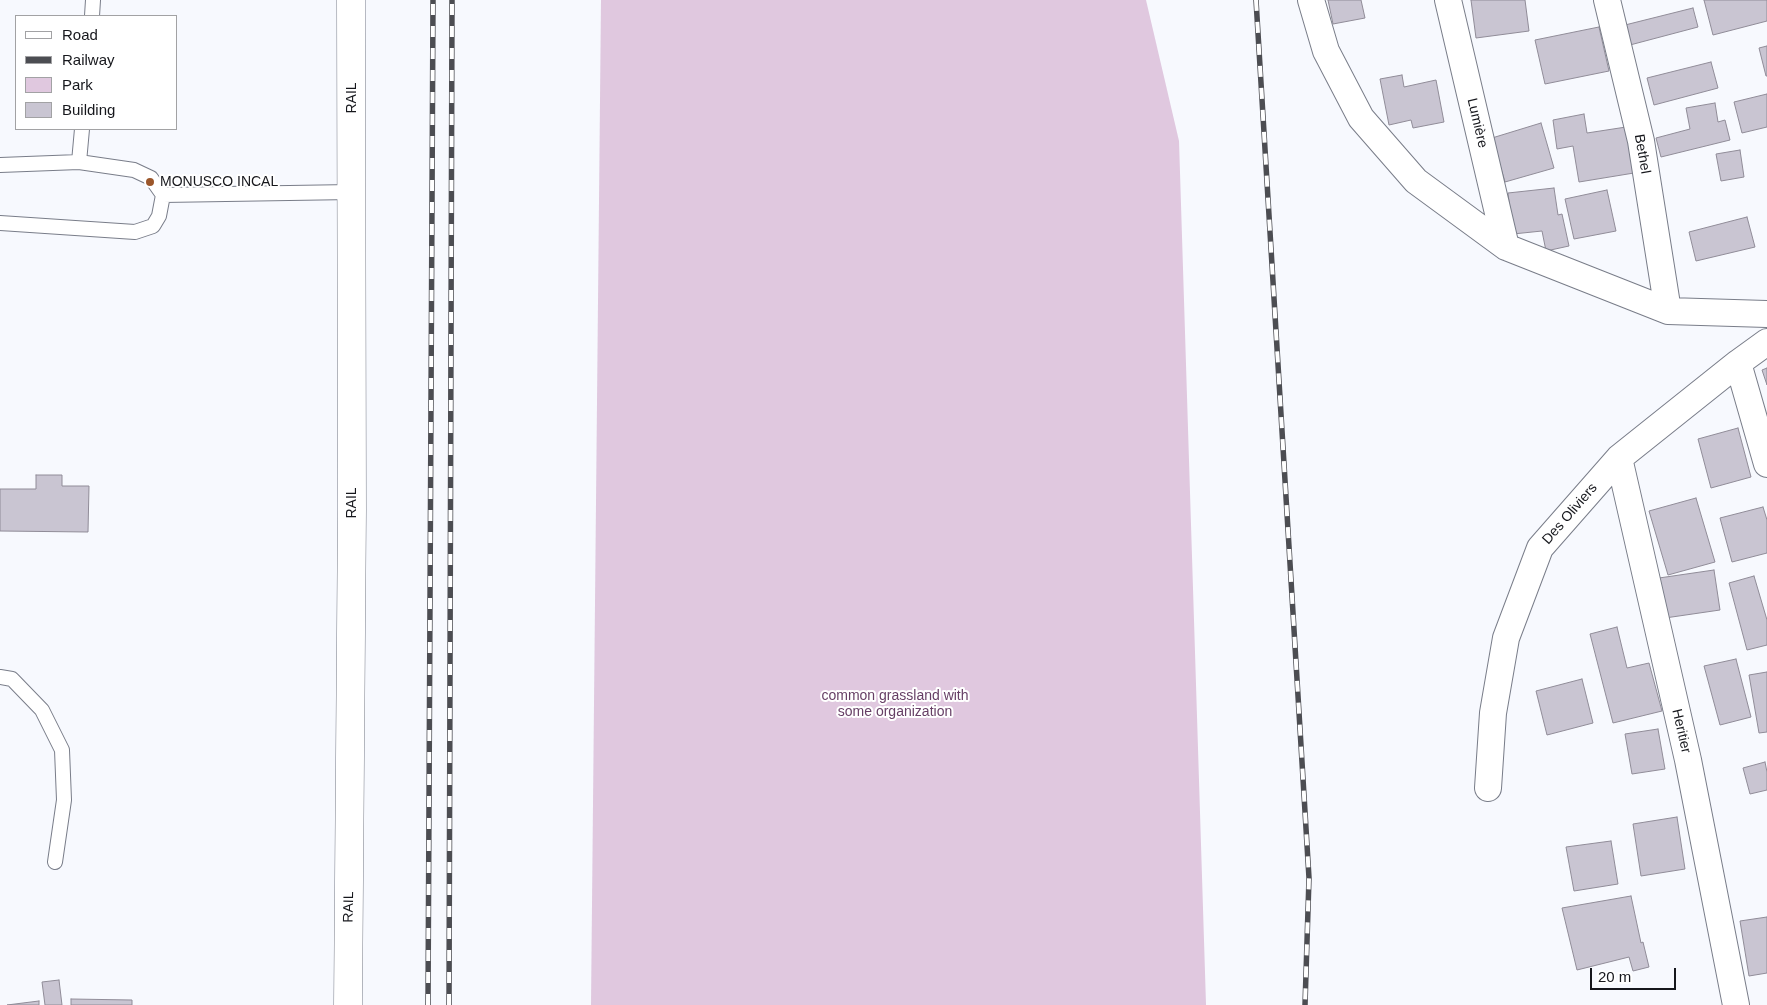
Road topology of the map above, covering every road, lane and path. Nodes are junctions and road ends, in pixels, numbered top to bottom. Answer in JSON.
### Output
{"nodes":[{"id":1,"x":93,"y":0,"type":"edge"},
{"id":2,"x":352,"y":0,"type":"edge"},
{"id":3,"x":1311,"y":0,"type":"edge"},
{"id":4,"x":1448,"y":0,"type":"edge"},
{"id":5,"x":1607,"y":0,"type":"edge"},
{"id":6,"x":92,"y":15,"type":"edge"},
{"id":7,"x":82,"y":130,"type":"edge"},
{"id":8,"x":79,"y":162,"type":"junction"},
{"id":9,"x":0,"y":165,"type":"edge"},
{"id":10,"x":352,"y":192,"type":"junction"},
{"id":11,"x":163,"y":195,"type":"junction"},
{"id":12,"x":0,"y":223,"type":"edge"},
{"id":13,"x":1506,"y":247,"type":"junction"},
{"id":14,"x":1668,"y":311,"type":"junction"},
{"id":15,"x":1767,"y":314,"type":"edge"},
{"id":16,"x":1767,"y":342,"type":"edge"},
{"id":17,"x":1738,"y":363,"type":"junction"},
{"id":18,"x":1766,"y":456,"type":"edge"},
{"id":19,"x":1619,"y":458,"type":"junction"},
{"id":20,"x":0,"y":677,"type":"edge"},
{"id":21,"x":1488,"y":788,"type":"dead end"},
{"id":22,"x":55,"y":862,"type":"dead end"},
{"id":23,"x":348,"y":1005,"type":"edge"},
{"id":24,"x":1736,"y":1005,"type":"edge"}],
"edges":[{"from":1,"to":6,"type":"lane"},
{"from":2,"to":10,"type":"main road","name":"RAIL"},
{"from":3,"to":13,"type":"street"},
{"from":4,"to":13,"type":"street","name":"Lumière"},
{"from":5,"to":14,"type":"street","name":"Bethel"},
{"from":7,"to":8,"type":"lane"},
{"from":8,"to":9,"type":"lane"},
{"from":8,"to":11,"type":"lane"},
{"from":10,"to":11,"type":"lane"},
{"from":10,"to":23,"type":"main road","name":"RAIL"},
{"from":11,"to":12,"type":"lane"},
{"from":13,"to":14,"type":"street"},
{"from":14,"to":15,"type":"street"},
{"from":16,"to":17,"type":"street","name":"Des Oliviers"},
{"from":17,"to":18,"type":"street"},
{"from":17,"to":19,"type":"street","name":"Des Oliviers"},
{"from":19,"to":21,"type":"street","name":"Des Oliviers"},
{"from":19,"to":24,"type":"street","name":"Heritier"},
{"from":20,"to":22,"type":"lane"}]}
